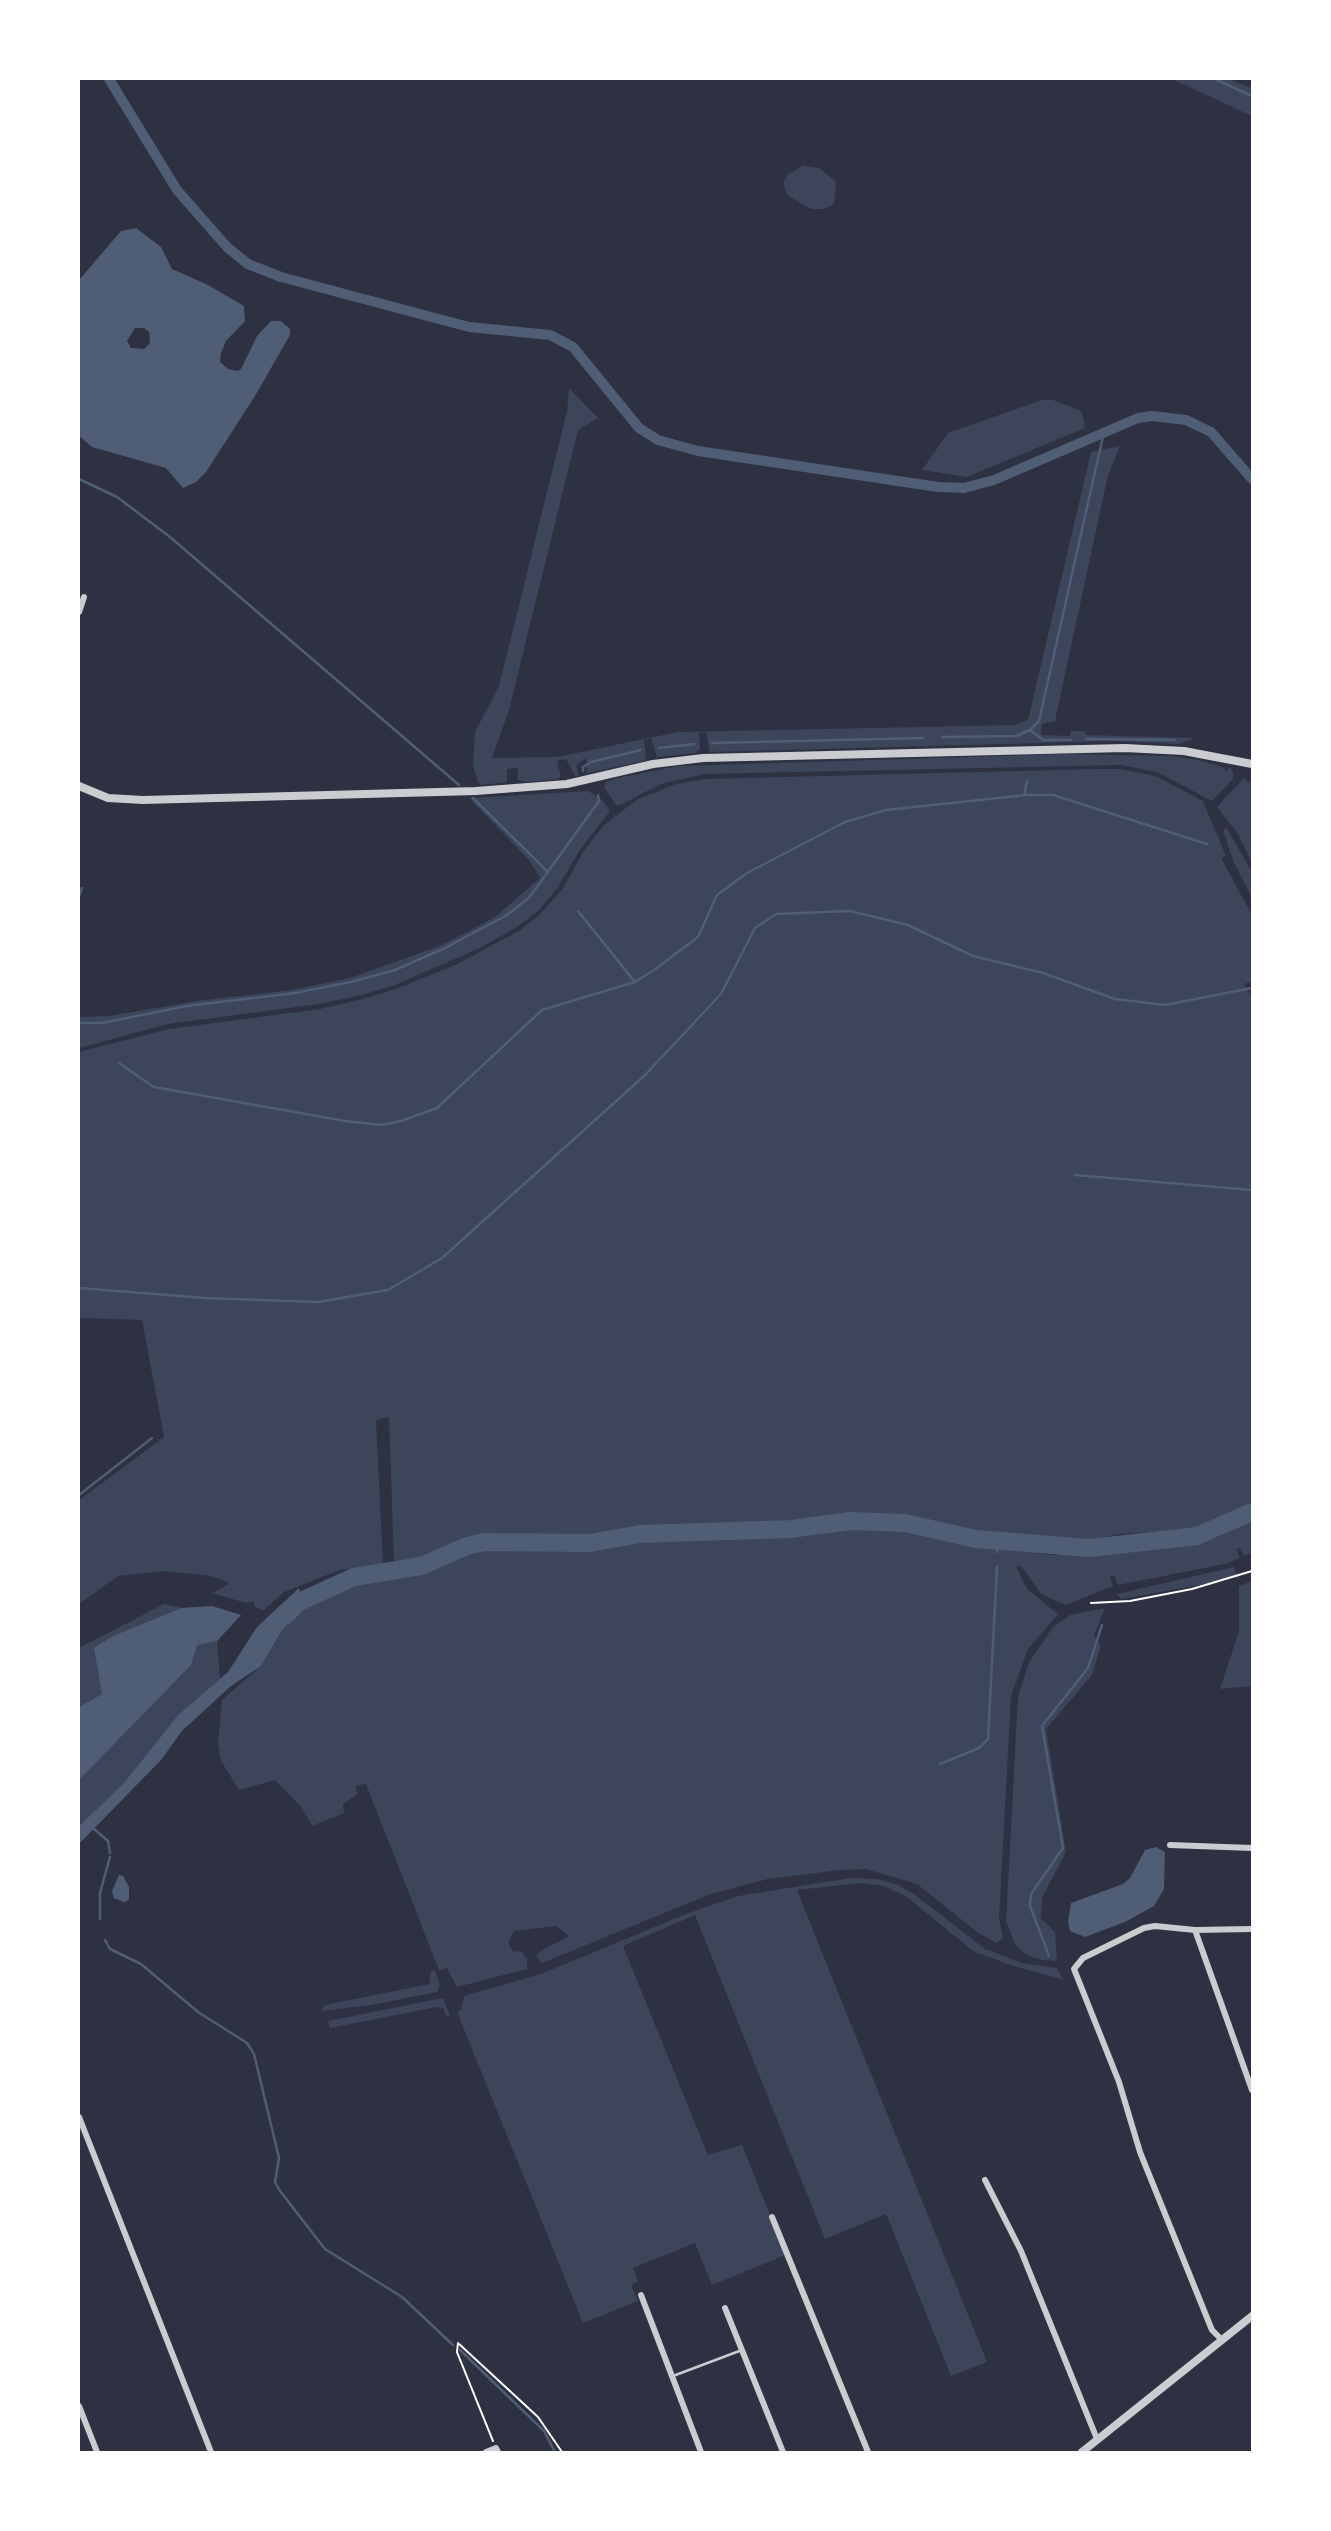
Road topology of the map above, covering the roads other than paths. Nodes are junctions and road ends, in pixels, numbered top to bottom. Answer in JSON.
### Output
{"nodes":[{"id":1,"x":81,"y":595,"type":"edge"},
{"id":2,"x":79,"y":612,"type":"edge"},
{"id":3,"x":1252,"y":764,"type":"edge"},
{"id":4,"x":79,"y":786,"type":"edge"},
{"id":5,"x":1170,"y":1844,"type":"dead end"},
{"id":6,"x":1252,"y":1848,"type":"edge"},
{"id":7,"x":1252,"y":1928,"type":"edge"},
{"id":8,"x":1195,"y":1930,"type":"junction"},
{"id":9,"x":1252,"y":2090,"type":"edge"},
{"id":10,"x":79,"y":2117,"type":"edge"},
{"id":11,"x":985,"y":2180,"type":"dead end"},
{"id":12,"x":772,"y":2217,"type":"dead end"},
{"id":13,"x":640,"y":2295,"type":"dead end"},
{"id":14,"x":725,"y":2308,"type":"dead end"},
{"id":15,"x":1252,"y":2316,"type":"edge"},
{"id":16,"x":1222,"y":2339,"type":"junction"},
{"id":17,"x":742,"y":2350,"type":"junction"},
{"id":18,"x":672,"y":2377,"type":"junction"},
{"id":19,"x":79,"y":2406,"type":"edge"},
{"id":20,"x":1097,"y":2439,"type":"junction"},
{"id":21,"x":497,"y":2450,"type":"edge"},
{"id":22,"x":97,"y":2452,"type":"edge"},
{"id":23,"x":211,"y":2452,"type":"edge"},
{"id":24,"x":486,"y":2452,"type":"edge"},
{"id":25,"x":701,"y":2452,"type":"edge"},
{"id":26,"x":783,"y":2452,"type":"edge"},
{"id":27,"x":868,"y":2452,"type":"edge"},
{"id":28,"x":1082,"y":2452,"type":"edge"}],
"edges":[{"from":1,"to":2,"type":"street"},
{"from":3,"to":4,"type":"street"},
{"from":5,"to":6,"type":"street"},
{"from":7,"to":8,"type":"street"},
{"from":8,"to":9,"type":"street"},
{"from":8,"to":16,"type":"street"},
{"from":10,"to":23,"type":"street"},
{"from":11,"to":20,"type":"street"},
{"from":12,"to":27,"type":"street"},
{"from":13,"to":18,"type":"street"},
{"from":14,"to":17,"type":"street"},
{"from":15,"to":16,"type":"street"},
{"from":16,"to":20,"type":"street"},
{"from":17,"to":18,"type":"lane"},
{"from":17,"to":26,"type":"street"},
{"from":18,"to":25,"type":"street"},
{"from":19,"to":22,"type":"street"},
{"from":20,"to":28,"type":"street"},
{"from":21,"to":24,"type":"street"}]}
